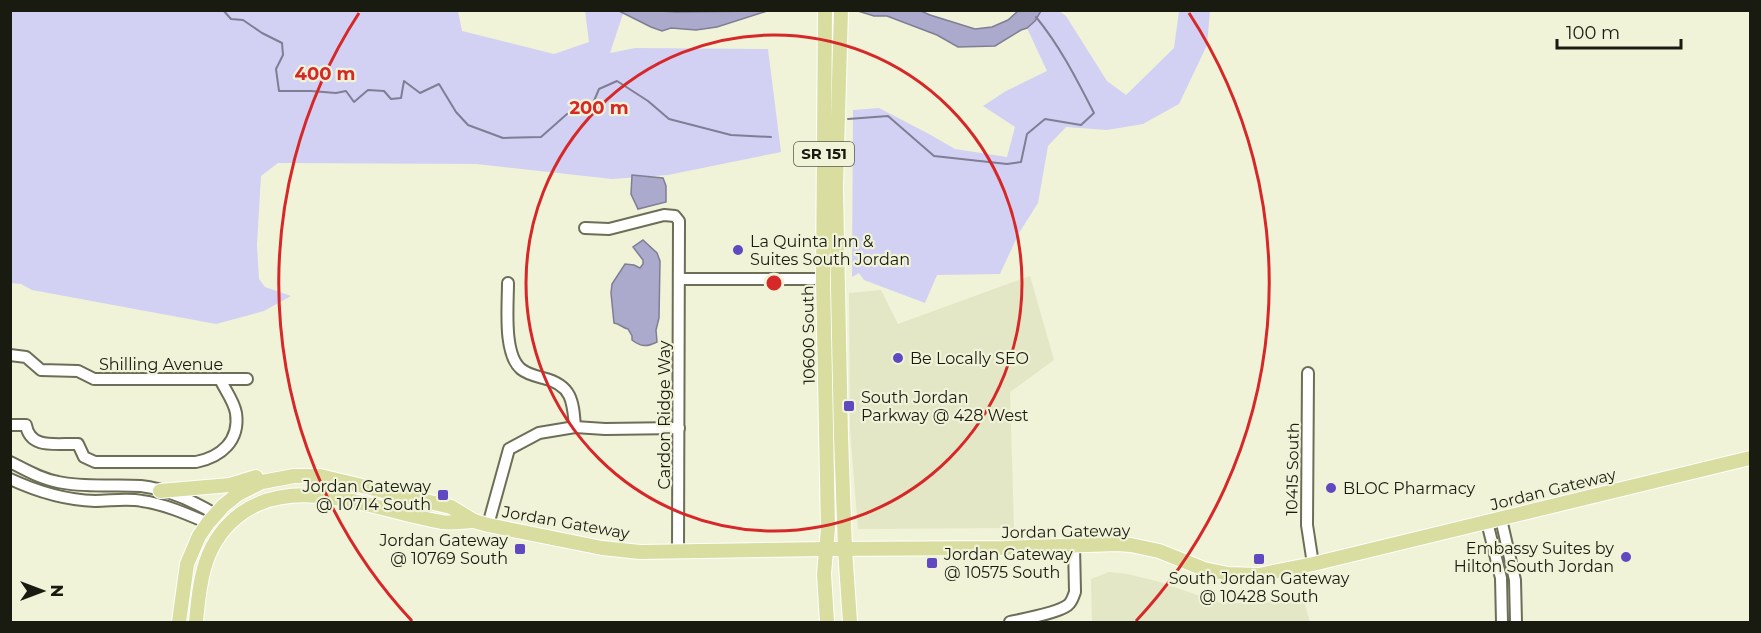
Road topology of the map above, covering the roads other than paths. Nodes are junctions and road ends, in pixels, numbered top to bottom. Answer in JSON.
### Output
{"nodes":[{"id":1,"x":825,"y":10,"type":"edge"},
{"id":2,"x":841,"y":10,"type":"edge"},
{"id":3,"x":585,"y":228,"type":"dead end"},
{"id":4,"x":680,"y":279,"type":"junction"},
{"id":5,"x":823,"y":279,"type":"junction"},
{"id":6,"x":508,"y":284,"type":"dead end"},
{"id":7,"x":10,"y":355,"type":"edge"},
{"id":8,"x":1308,"y":373,"type":"dead end"},
{"id":9,"x":220,"y":379,"type":"junction"},
{"id":10,"x":247,"y":379,"type":"dead end"},
{"id":11,"x":10,"y":425,"type":"edge"},
{"id":12,"x":575,"y":427,"type":"junction"},
{"id":13,"x":680,"y":428,"type":"junction"},
{"id":14,"x":1750,"y":458,"type":"edge"},
{"id":15,"x":10,"y":462,"type":"edge"},
{"id":16,"x":10,"y":478,"type":"edge"},
{"id":17,"x":346,"y":482,"type":"junction"},
{"id":18,"x":160,"y":491,"type":"junction"},
{"id":19,"x":319,"y":495,"type":"junction"},
{"id":20,"x":213,"y":519,"type":"junction"},
{"id":21,"x":474,"y":521,"type":"junction"},
{"id":22,"x":1494,"y":521,"type":"junction"},
{"id":23,"x":488,"y":525,"type":"junction"},
{"id":24,"x":1074,"y":546,"type":"junction"},
{"id":25,"x":826,"y":549,"type":"junction"},
{"id":26,"x":845,"y":549,"type":"junction"},
{"id":27,"x":678,"y":552,"type":"junction"},
{"id":28,"x":1313,"y":564,"type":"junction"},
{"id":29,"x":200,"y":585,"type":"junction"},
{"id":30,"x":179,"y":622,"type":"edge"},
{"id":31,"x":196,"y":622,"type":"edge"},
{"id":32,"x":827,"y":622,"type":"edge"},
{"id":33,"x":850,"y":622,"type":"edge"},
{"id":34,"x":1010,"y":622,"type":"edge"},
{"id":35,"x":1502,"y":622,"type":"edge"},
{"id":36,"x":1516,"y":622,"type":"edge"}],
"edges":[{"from":1,"to":5,"type":"main road","name":"10600 South","number":"SR 151"},
{"from":2,"to":26,"type":"main road","name":"10600 South","number":"SR 151"},
{"from":3,"to":4,"type":"street","name":"Cardon Ridge Way"},
{"from":4,"to":5,"type":"street"},
{"from":4,"to":13,"type":"street","name":"Cardon Ridge Way"},
{"from":5,"to":25,"type":"main road","name":"10600 South","number":"SR 151"},
{"from":6,"to":12,"type":"street"},
{"from":7,"to":9,"type":"street","name":"Shilling Avenue"},
{"from":8,"to":28,"type":"street","name":"10415 South"},
{"from":9,"to":10,"type":"street","name":"Shilling Avenue"},
{"from":9,"to":11,"type":"street"},
{"from":12,"to":13,"type":"street"},
{"from":12,"to":23,"type":"street"},
{"from":13,"to":27,"type":"street","name":"Cardon Ridge Way"},
{"from":14,"to":22,"type":"main road","name":"Jordan Gateway"},
{"from":15,"to":18,"type":"street"},
{"from":16,"to":20,"type":"street"},
{"from":17,"to":18,"type":"main road"},
{"from":17,"to":20,"type":"main road","name":"Jordan Gateway"},
{"from":17,"to":21,"type":"main road","name":"Jordan Gateway"},
{"from":18,"to":20,"type":"street"},
{"from":19,"to":20,"type":"main road"},
{"from":19,"to":21,"type":"main road","name":"Jordan Gateway"},
{"from":19,"to":29,"type":"main road","name":"Jordan Gateway"},
{"from":20,"to":29,"type":"main road"},
{"from":20,"to":30,"type":"main road","name":"Jordan Gateway"},
{"from":21,"to":23,"type":"main road","name":"Jordan Gateway"},
{"from":22,"to":28,"type":"main road","name":"Jordan Gateway"},
{"from":22,"to":35,"type":"street"},
{"from":22,"to":36,"type":"street"},
{"from":23,"to":27,"type":"main road","name":"Jordan Gateway"},
{"from":24,"to":26,"type":"main road","name":"Jordan Gateway"},
{"from":24,"to":28,"type":"main road","name":"Jordan Gateway"},
{"from":24,"to":34,"type":"street"},
{"from":25,"to":26,"type":"main road","name":"Jordan Gateway"},
{"from":25,"to":27,"type":"main road","name":"Jordan Gateway"},
{"from":25,"to":32,"type":"main road","name":"10600 South","number":"SR 151"},
{"from":26,"to":33,"type":"main road","name":"10600 South","number":"SR 151"},
{"from":29,"to":31,"type":"main road","name":"Jordan Gateway"}]}
